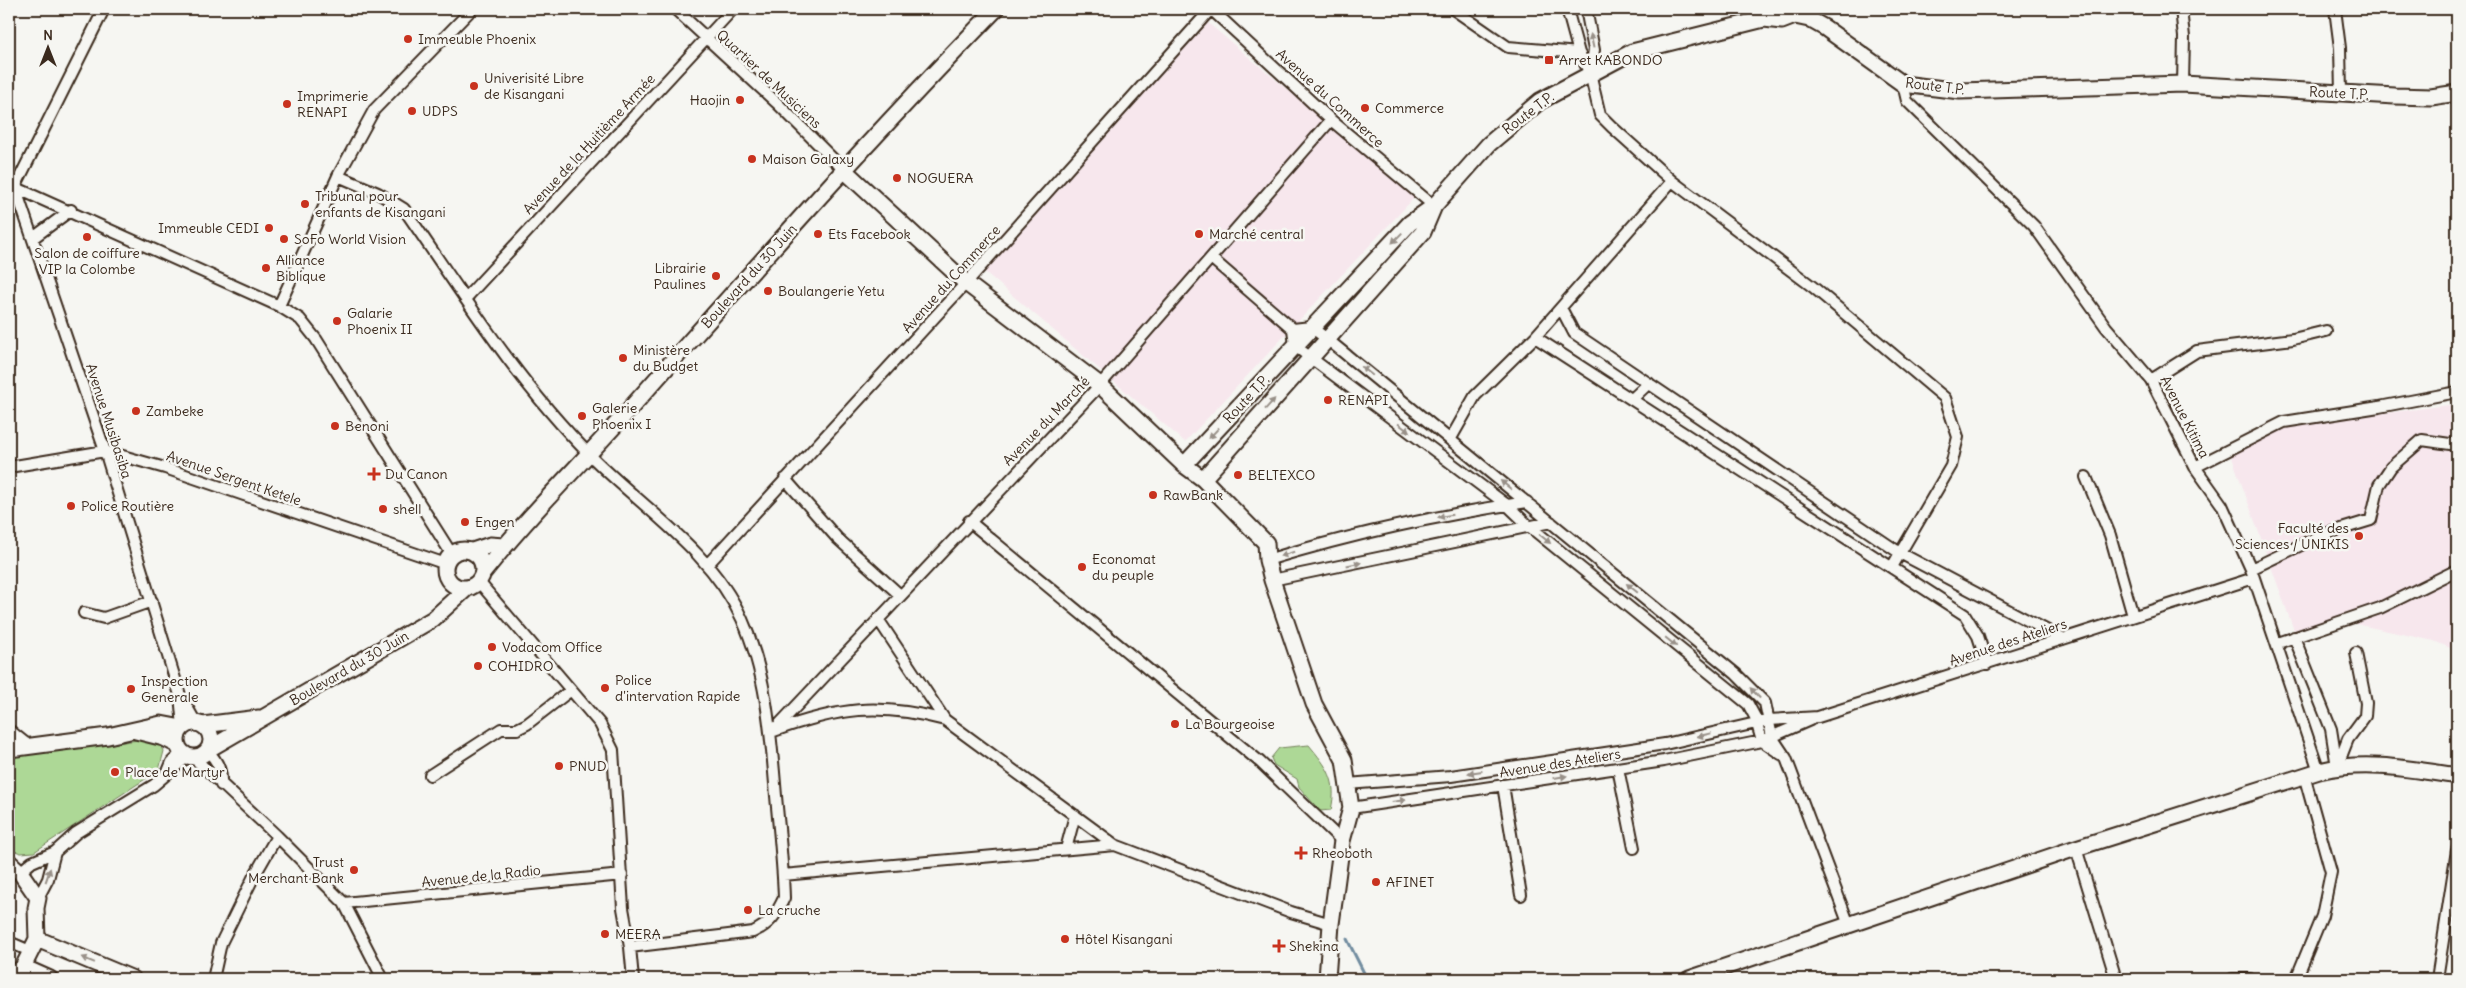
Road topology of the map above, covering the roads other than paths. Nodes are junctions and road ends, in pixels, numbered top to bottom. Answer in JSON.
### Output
{"nodes":[{"id":1,"x":104,"y":9,"type":"edge"},
{"id":2,"x":472,"y":9,"type":"edge"},
{"id":3,"x":675,"y":9,"type":"edge"},
{"id":4,"x":732,"y":9,"type":"edge"},
{"id":5,"x":996,"y":9,"type":"edge"},
{"id":6,"x":1453,"y":9,"type":"edge"},
{"id":7,"x":1568,"y":9,"type":"edge"},
{"id":8,"x":1586,"y":9,"type":"edge"},
{"id":9,"x":2181,"y":9,"type":"edge"},
{"id":10,"x":2336,"y":9,"type":"edge"},
{"id":11,"x":1789,"y":14,"type":"edge"},
{"id":12,"x":706,"y":38,"type":"junction"},
{"id":13,"x":1579,"y":53,"type":"junction"},
{"id":14,"x":1590,"y":73,"type":"junction"},
{"id":15,"x":1902,"y":84,"type":"junction"},
{"id":16,"x":2183,"y":84,"type":"junction"},
{"id":17,"x":2341,"y":93,"type":"junction"},
{"id":18,"x":2457,"y":93,"type":"edge"},
{"id":19,"x":1331,"y":120,"type":"junction"},
{"id":20,"x":844,"y":170,"type":"junction"},
{"id":21,"x":338,"y":176,"type":"junction"},
{"id":22,"x":1672,"y":181,"type":"junction"},
{"id":23,"x":12,"y":186,"type":"edge"},
{"id":24,"x":1434,"y":206,"type":"junction"},
{"id":25,"x":71,"y":210,"type":"junction"},
{"id":26,"x":33,"y":238,"type":"junction"},
{"id":27,"x":1211,"y":258,"type":"junction"},
{"id":28,"x":966,"y":283,"type":"junction"},
{"id":29,"x":466,"y":298,"type":"junction"},
{"id":30,"x":279,"y":306,"type":"junction"},
{"id":31,"x":1561,"y":308,"type":"junction"},
{"id":32,"x":1311,"y":327,"type":"junction"},
{"id":33,"x":1293,"y":329,"type":"junction"},
{"id":34,"x":2326,"y":331,"type":"dead end"},
{"id":35,"x":1535,"y":337,"type":"junction"},
{"id":36,"x":1327,"y":339,"type":"junction"},
{"id":37,"x":1295,"y":346,"type":"junction"},
{"id":38,"x":1311,"y":358,"type":"junction"},
{"id":39,"x":2151,"y":380,"type":"junction"},
{"id":40,"x":1649,"y":383,"type":"junction"},
{"id":41,"x":1100,"y":385,"type":"junction"},
{"id":42,"x":2457,"y":392,"type":"edge"},
{"id":43,"x":1632,"y":399,"type":"junction"},
{"id":44,"x":1450,"y":440,"type":"junction"},
{"id":45,"x":2457,"y":445,"type":"edge"},
{"id":46,"x":106,"y":451,"type":"junction"},
{"id":47,"x":590,"y":455,"type":"junction"},
{"id":48,"x":1184,"y":465,"type":"junction"},
{"id":49,"x":9,"y":467,"type":"edge"},
{"id":50,"x":2195,"y":468,"type":"junction"},
{"id":51,"x":2086,"y":477,"type":"dead end"},
{"id":52,"x":785,"y":479,"type":"junction"},
{"id":53,"x":1202,"y":479,"type":"junction"},
{"id":54,"x":1527,"y":502,"type":"junction"},
{"id":55,"x":1507,"y":505,"type":"junction"},
{"id":56,"x":969,"y":522,"type":"junction"},
{"id":57,"x":1551,"y":522,"type":"junction"},
{"id":58,"x":1529,"y":526,"type":"junction"},
{"id":59,"x":504,"y":546,"type":"junction"},
{"id":60,"x":472,"y":551,"type":"junction"},
{"id":61,"x":1900,"y":552,"type":"junction"},
{"id":62,"x":1267,"y":560,"type":"junction"},
{"id":63,"x":708,"y":564,"type":"junction"},
{"id":64,"x":448,"y":565,"type":"junction"},
{"id":65,"x":1892,"y":567,"type":"junction"},
{"id":66,"x":2457,"y":570,"type":"edge"},
{"id":67,"x":2253,"y":573,"type":"junction"},
{"id":68,"x":1272,"y":580,"type":"junction"},
{"id":69,"x":476,"y":581,"type":"junction"},
{"id":70,"x":900,"y":595,"type":"junction"},
{"id":71,"x":152,"y":601,"type":"junction"},
{"id":72,"x":84,"y":613,"type":"dead end"},
{"id":73,"x":2133,"y":616,"type":"junction"},
{"id":74,"x":433,"y":619,"type":"junction"},
{"id":75,"x":878,"y":619,"type":"junction"},
{"id":76,"x":2294,"y":636,"type":"junction"},
{"id":77,"x":2064,"y":639,"type":"junction"},
{"id":78,"x":2278,"y":643,"type":"junction"},
{"id":79,"x":2356,"y":653,"type":"dead end"},
{"id":80,"x":1987,"y":664,"type":"junction"},
{"id":81,"x":571,"y":690,"type":"junction"},
{"id":82,"x":266,"y":717,"type":"junction"},
{"id":83,"x":1818,"y":717,"type":"junction"},
{"id":84,"x":945,"y":720,"type":"junction"},
{"id":85,"x":1769,"y":720,"type":"junction"},
{"id":86,"x":1757,"y":724,"type":"junction"},
{"id":87,"x":191,"y":726,"type":"junction"},
{"id":88,"x":9,"y":730,"type":"edge"},
{"id":89,"x":134,"y":731,"type":"junction"},
{"id":90,"x":771,"y":733,"type":"junction"},
{"id":91,"x":1772,"y":737,"type":"junction"},
{"id":92,"x":1762,"y":741,"type":"junction"},
{"id":93,"x":29,"y":746,"type":"junction"},
{"id":94,"x":9,"y":749,"type":"edge"},
{"id":95,"x":209,"y":750,"type":"junction"},
{"id":96,"x":185,"y":753,"type":"junction"},
{"id":97,"x":1786,"y":758,"type":"junction"},
{"id":98,"x":2337,"y":767,"type":"junction"},
{"id":99,"x":1618,"y":768,"type":"junction"},
{"id":100,"x":2320,"y":771,"type":"junction"},
{"id":101,"x":430,"y":775,"type":"dead end"},
{"id":102,"x":2304,"y":775,"type":"junction"},
{"id":103,"x":2457,"y":776,"type":"edge"},
{"id":104,"x":1347,"y":784,"type":"junction"},
{"id":105,"x":221,"y":785,"type":"junction"},
{"id":106,"x":1503,"y":786,"type":"junction"},
{"id":107,"x":1351,"y":808,"type":"junction"},
{"id":108,"x":1075,"y":815,"type":"junction"},
{"id":109,"x":277,"y":836,"type":"junction"},
{"id":110,"x":1342,"y":841,"type":"junction"},
{"id":111,"x":1115,"y":845,"type":"junction"},
{"id":112,"x":1634,"y":848,"type":"dead end"},
{"id":113,"x":2076,"y":848,"type":"junction"},
{"id":114,"x":1066,"y":850,"type":"junction"},
{"id":115,"x":2457,"y":850,"type":"edge"},
{"id":116,"x":55,"y":852,"type":"junction"},
{"id":117,"x":14,"y":867,"type":"edge"},
{"id":118,"x":622,"y":876,"type":"junction"},
{"id":119,"x":783,"y":876,"type":"junction"},
{"id":120,"x":1521,"y":895,"type":"dead end"},
{"id":121,"x":38,"y":898,"type":"junction"},
{"id":122,"x":344,"y":903,"type":"junction"},
{"id":123,"x":1331,"y":924,"type":"junction"},
{"id":124,"x":1849,"y":925,"type":"junction"},
{"id":125,"x":9,"y":942,"type":"edge"},
{"id":126,"x":33,"y":945,"type":"junction"},
{"id":127,"x":630,"y":947,"type":"junction"},
{"id":128,"x":22,"y":968,"type":"junction"},
{"id":129,"x":9,"y":979,"type":"edge"},
{"id":130,"x":50,"y":979,"type":"edge"},
{"id":131,"x":132,"y":979,"type":"edge"},
{"id":132,"x":213,"y":979,"type":"edge"},
{"id":133,"x":383,"y":979,"type":"edge"},
{"id":134,"x":632,"y":979,"type":"edge"},
{"id":135,"x":1327,"y":979,"type":"edge"},
{"id":136,"x":1689,"y":979,"type":"edge"},
{"id":137,"x":2116,"y":979,"type":"edge"},
{"id":138,"x":2232,"y":979,"type":"edge"},
{"id":139,"x":2250,"y":979,"type":"edge"},
{"id":140,"x":2296,"y":979,"type":"edge"},
{"id":141,"x":2437,"y":979,"type":"edge"}],
"edges":[{"from":1,"to":23,"type":"street"},
{"from":2,"to":21,"type":"street"},
{"from":3,"to":12,"type":"street","name":"Quartier de Musiciens"},
{"from":4,"to":12,"type":"street","name":"Avenue de la Huitième Armée"},
{"from":5,"to":20,"type":"street","name":"Boulevard du 30 Juin"},
{"from":6,"to":13,"type":"street"},
{"from":7,"to":13,"type":"street"},
{"from":14,"to":8,"type":"street","one_way":true},
{"from":9,"to":16,"type":"street"},
{"from":10,"to":17,"type":"street"},
{"from":11,"to":14,"type":"street","name":"Route T.P."},
{"from":11,"to":15,"type":"street","name":"Route T.P."},
{"from":12,"to":20,"type":"street","name":"Quartier de Musiciens"},
{"from":12,"to":29,"type":"street","name":"Avenue de la Huitième Armée"},
{"from":13,"to":14,"type":"street"},
{"from":14,"to":22,"type":"street"},
{"from":14,"to":24,"type":"street","name":"Route T.P."},
{"from":15,"to":16,"type":"street","name":"Route T.P."},
{"from":15,"to":39,"type":"street","name":"Avenue Kitima"},
{"from":16,"to":17,"type":"street","name":"Route T.P."},
{"from":17,"to":18,"type":"street","name":"Route T.P."},
{"from":19,"to":24,"type":"street","name":"Avenue du Commerce"},
{"from":19,"to":27,"type":"street","name":"Avenue du Marché"},
{"from":19,"to":28,"type":"street","name":"Avenue du Commerce"},
{"from":20,"to":28,"type":"street"},
{"from":20,"to":47,"type":"street","name":"Boulevard du 30 Juin"},
{"from":21,"to":29,"type":"street"},
{"from":21,"to":30,"type":"street"},
{"from":22,"to":31,"type":"street"},
{"from":22,"to":61,"type":"street"},
{"from":23,"to":25,"type":"street"},
{"from":23,"to":26,"type":"street","name":"Avenue Musibasiba"},
{"from":24,"to":32,"type":"street","name":"Route T.P.","one_way":true},
{"from":24,"to":36,"type":"street","name":"Route T.P."},
{"from":25,"to":26,"type":"street"},
{"from":25,"to":30,"type":"street"},
{"from":26,"to":46,"type":"street","name":"Avenue Musibasiba"},
{"from":27,"to":33,"type":"street"},
{"from":27,"to":41,"type":"street","name":"Avenue du Marché"},
{"from":28,"to":41,"type":"street"},
{"from":28,"to":52,"type":"street","name":"Avenue du Commerce"},
{"from":29,"to":47,"type":"street"},
{"from":30,"to":64,"type":"street"},
{"from":31,"to":35,"type":"street"},
{"from":31,"to":40,"type":"street"},
{"from":32,"to":33,"type":"street"},
{"from":32,"to":36,"type":"street"},
{"from":32,"to":37,"type":"street","name":"Route T.P."},
{"from":33,"to":37,"type":"street"},
{"from":34,"to":39,"type":"street"},
{"from":35,"to":43,"type":"street"},
{"from":35,"to":44,"type":"street"},
{"from":36,"to":38,"type":"street","name":"Route T.P."},
{"from":44,"to":36,"type":"street","one_way":true},
{"from":37,"to":38,"type":"street"},
{"from":37,"to":48,"type":"street","name":"Route T.P.","one_way":true},
{"from":53,"to":38,"type":"street","name":"Route T.P.","one_way":true},
{"from":38,"to":55,"type":"street","one_way":true},
{"from":39,"to":50,"type":"street","name":"Avenue Kitima"},
{"from":40,"to":43,"type":"street"},
{"from":40,"to":61,"type":"street"},
{"from":41,"to":48,"type":"street"},
{"from":41,"to":56,"type":"street","name":"Avenue du Marché"},
{"from":42,"to":50,"type":"street"},
{"from":43,"to":65,"type":"street"},
{"from":54,"to":44,"type":"street","one_way":true},
{"from":45,"to":67,"type":"street","name":"Avenue des Ateliers"},
{"from":46,"to":49,"type":"street","name":"Avenue Sergent Ketele"},
{"from":46,"to":64,"type":"street","name":"Avenue Sergent Ketele"},
{"from":46,"to":71,"type":"street","name":"Avenue Musibasiba"},
{"from":47,"to":59,"type":"street","name":"Boulevard du 30 Juin"},
{"from":47,"to":63,"type":"street"},
{"from":48,"to":53,"type":"street"},
{"from":50,"to":67,"type":"street","name":"Avenue Kitima"},
{"from":51,"to":73,"type":"street"},
{"from":52,"to":63,"type":"street","name":"Avenue du Commerce"},
{"from":52,"to":70,"type":"street"},
{"from":53,"to":62,"type":"street"},
{"from":54,"to":55,"type":"street"},
{"from":54,"to":57,"type":"street"},
{"from":55,"to":58,"type":"street"},
{"from":55,"to":62,"type":"street","one_way":true},
{"from":56,"to":70,"type":"street","name":"Avenue du Marché"},
{"from":56,"to":110,"type":"street"},
{"from":57,"to":58,"type":"street"},
{"from":85,"to":57,"type":"street","one_way":true},
{"from":68,"to":58,"type":"street","one_way":true},
{"from":58,"to":86,"type":"street","one_way":true},
{"from":59,"to":60,"type":"street"},
{"from":59,"to":69,"type":"street","name":"Boulevard du 30 Juin"},
{"from":60,"to":64,"type":"street"},
{"from":60,"to":69,"type":"street"},
{"from":61,"to":65,"type":"street"},
{"from":61,"to":77,"type":"street"},
{"from":62,"to":68,"type":"street"},
{"from":63,"to":90,"type":"street"},
{"from":64,"to":69,"type":"street"},
{"from":64,"to":74,"type":"street"},
{"from":65,"to":80,"type":"street"},
{"from":66,"to":76,"type":"street"},
{"from":67,"to":73,"type":"street","name":"Avenue des Ateliers"},
{"from":67,"to":78,"type":"street","name":"Avenue Kitima"},
{"from":68,"to":104,"type":"street"},
{"from":69,"to":74,"type":"street","name":"Boulevard du 30 Juin"},
{"from":69,"to":81,"type":"street"},
{"from":70,"to":75,"type":"street","name":"Avenue du Marché"},
{"from":71,"to":72,"type":"street"},
{"from":71,"to":87,"type":"street","name":"Avenue Musibasiba"},
{"from":73,"to":77,"type":"street","name":"Avenue des Ateliers"},
{"from":74,"to":82,"type":"street","name":"Boulevard du 30 Juin"},
{"from":75,"to":84,"type":"street"},
{"from":75,"to":90,"type":"street","name":"Avenue du Marché"},
{"from":76,"to":78,"type":"street"},
{"from":76,"to":98,"type":"street"},
{"from":77,"to":80,"type":"street","name":"Avenue des Ateliers"},
{"from":78,"to":100,"type":"street","name":"Avenue Kitima"},
{"from":79,"to":98,"type":"street"},
{"from":80,"to":83,"type":"street","name":"Avenue des Ateliers"},
{"from":81,"to":101,"type":"street"},
{"from":81,"to":118,"type":"street"},
{"from":82,"to":87,"type":"street"},
{"from":82,"to":95,"type":"street","name":"Boulevard du 30 Juin"},
{"from":83,"to":85,"type":"street","name":"Avenue des Ateliers"},
{"from":83,"to":91,"type":"street","name":"Avenue des Ateliers"},
{"from":84,"to":90,"type":"street"},
{"from":84,"to":108,"type":"street"},
{"from":85,"to":86,"type":"street","name":"Avenue des Ateliers"},
{"from":85,"to":91,"type":"street"},
{"from":86,"to":92,"type":"street"},
{"from":86,"to":104,"type":"street","name":"Avenue des Ateliers","one_way":true},
{"from":87,"to":89,"type":"street"},
{"from":87,"to":95,"type":"street"},
{"from":87,"to":96,"type":"street"},
{"from":88,"to":93,"type":"street"},
{"from":89,"to":93,"type":"street"},
{"from":89,"to":96,"type":"street"},
{"from":90,"to":119,"type":"street"},
{"from":91,"to":92,"type":"street","name":"Avenue des Ateliers"},
{"from":91,"to":97,"type":"street"},
{"from":92,"to":97,"type":"street"},
{"from":92,"to":99,"type":"street","name":"Avenue des Ateliers"},
{"from":93,"to":94,"type":"street"},
{"from":95,"to":96,"type":"street"},
{"from":95,"to":105,"type":"street"},
{"from":96,"to":105,"type":"street"},
{"from":96,"to":116,"type":"street"},
{"from":97,"to":124,"type":"street"},
{"from":98,"to":100,"type":"street"},
{"from":98,"to":103,"type":"street"},
{"from":106,"to":99,"type":"street","name":"Avenue des Ateliers","one_way":true},
{"from":99,"to":112,"type":"street"},
{"from":100,"to":102,"type":"street"},
{"from":102,"to":113,"type":"street"},
{"from":102,"to":140,"type":"street"},
{"from":104,"to":107,"type":"street"},
{"from":105,"to":109,"type":"street"},
{"from":107,"to":106,"type":"street","name":"Avenue des Ateliers","one_way":true},
{"from":106,"to":120,"type":"street"},
{"from":107,"to":110,"type":"street"},
{"from":108,"to":111,"type":"street"},
{"from":108,"to":114,"type":"street"},
{"from":109,"to":122,"type":"street"},
{"from":109,"to":132,"type":"street"},
{"from":110,"to":123,"type":"street"},
{"from":111,"to":114,"type":"street"},
{"from":111,"to":123,"type":"street"},
{"from":113,"to":124,"type":"street"},
{"from":113,"to":137,"type":"street"},
{"from":114,"to":119,"type":"street"},
{"from":115,"to":141,"type":"street"},
{"from":116,"to":117,"type":"street"},
{"from":121,"to":116,"type":"street","one_way":true},
{"from":117,"to":121,"type":"street"},
{"from":118,"to":122,"type":"street","name":"Avenue de la Radio"},
{"from":118,"to":127,"type":"street"},
{"from":119,"to":127,"type":"street"},
{"from":121,"to":126,"type":"street"},
{"from":122,"to":133,"type":"street"},
{"from":123,"to":135,"type":"street"},
{"from":124,"to":136,"type":"street"},
{"from":125,"to":126,"type":"street"},
{"from":126,"to":128,"type":"street"},
{"from":131,"to":126,"type":"street","one_way":true},
{"from":127,"to":134,"type":"street"},
{"from":128,"to":129,"type":"street"},
{"from":128,"to":130,"type":"street"},
{"from":138,"to":139,"type":"street"}]}
